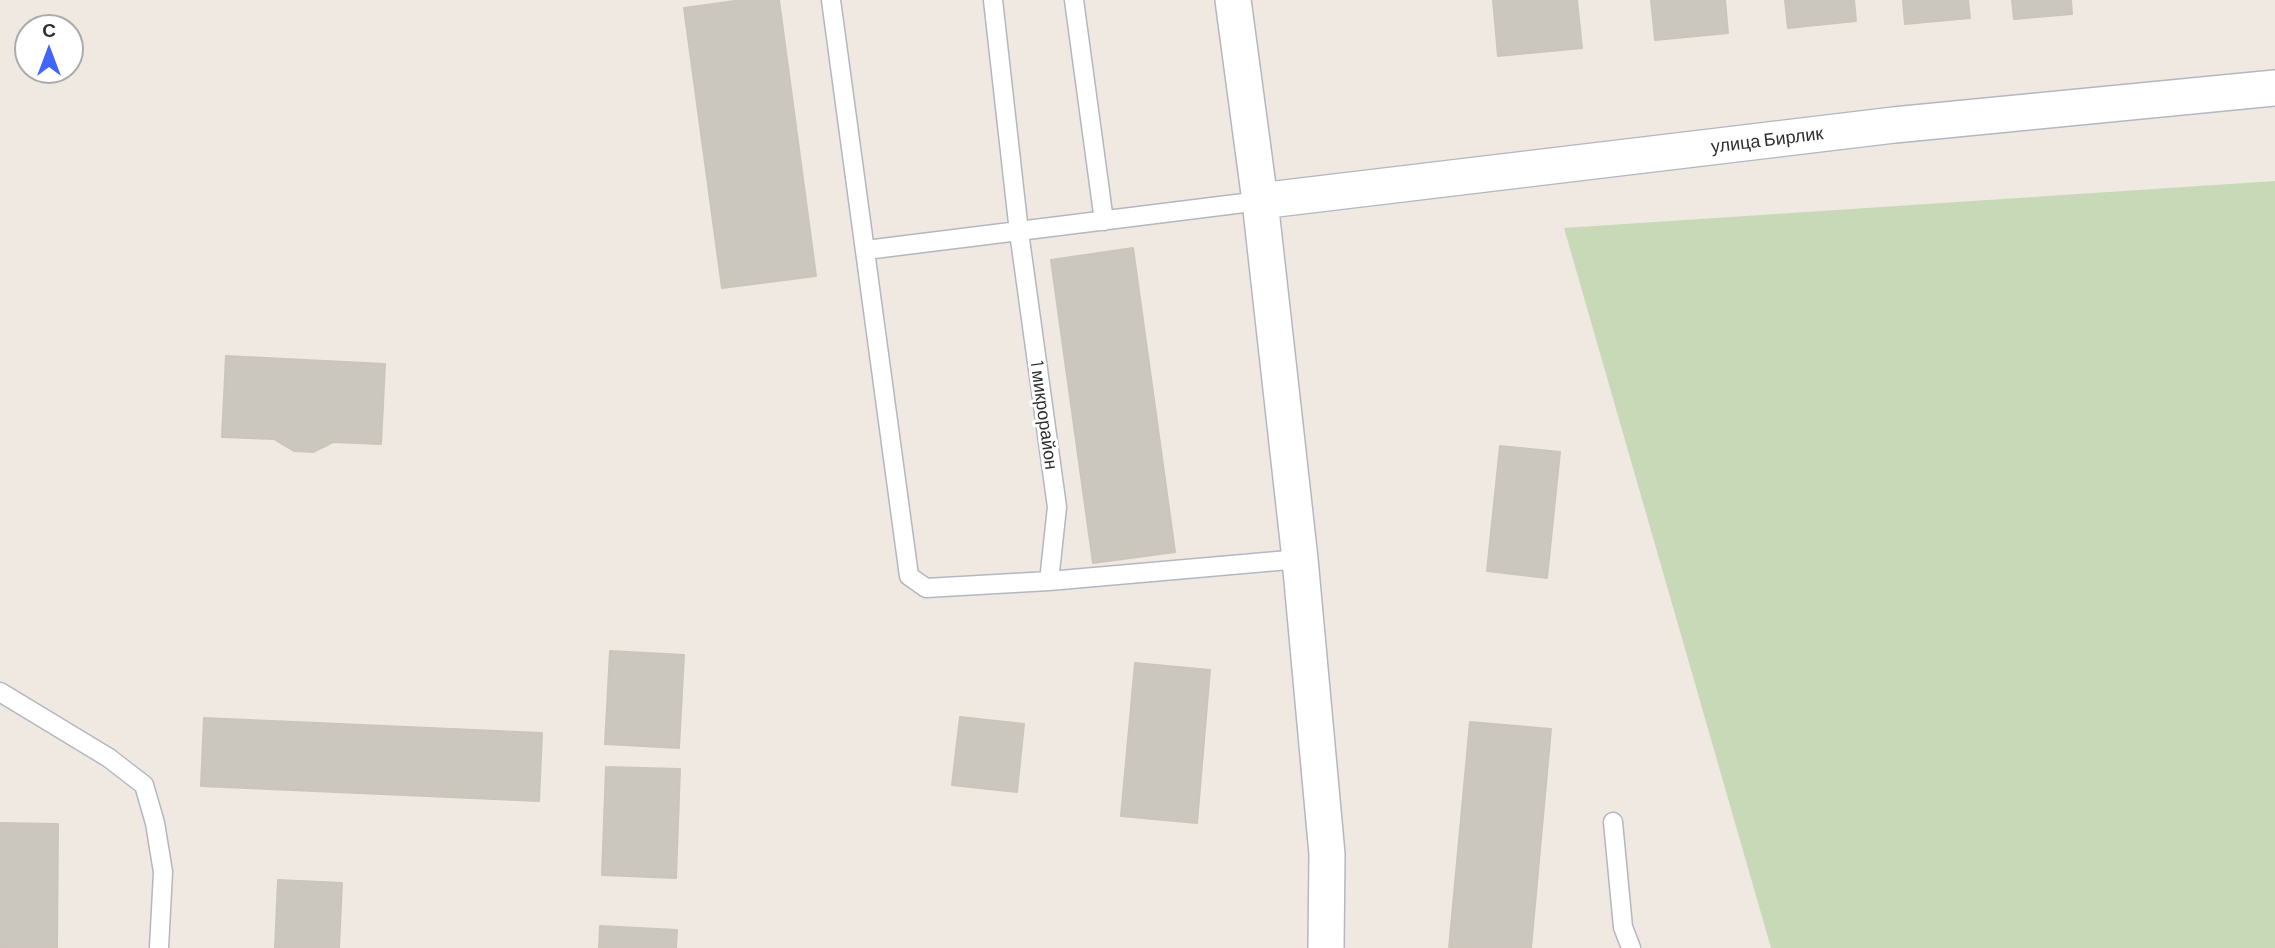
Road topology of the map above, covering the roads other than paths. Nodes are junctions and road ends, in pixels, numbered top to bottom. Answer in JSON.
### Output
{"nodes":[{"id":1,"x":831,"y":0,"type":"edge"},
{"id":2,"x":993,"y":0,"type":"edge"},
{"id":3,"x":1074,"y":0,"type":"edge"},
{"id":4,"x":1233,"y":0,"type":"edge"},
{"id":5,"x":2275,"y":88,"type":"edge"},
{"id":6,"x":1260,"y":201,"type":"junction"},
{"id":7,"x":1104,"y":221,"type":"junction"},
{"id":8,"x":1019,"y":232,"type":"junction"},
{"id":9,"x":866,"y":250,"type":"junction"},
{"id":10,"x":1300,"y":559,"type":"junction"},
{"id":11,"x":1049,"y":581,"type":"junction"},
{"id":12,"x":0,"y":692,"type":"edge"},
{"id":13,"x":1613,"y":822,"type":"dead end"},
{"id":14,"x":159,"y":948,"type":"edge"},
{"id":15,"x":1326,"y":948,"type":"edge"},
{"id":16,"x":1631,"y":948,"type":"edge"}],
"edges":[{"from":1,"to":9,"type":"lane"},
{"from":2,"to":8,"type":"lane","name":"1 микрорайон"},
{"from":3,"to":7,"type":"lane"},
{"from":4,"to":6,"type":"street"},
{"from":5,"to":6,"type":"street","name":"улица Бирлик"},
{"from":6,"to":7,"type":"lane"},
{"from":6,"to":10,"type":"street"},
{"from":7,"to":8,"type":"lane"},
{"from":8,"to":9,"type":"lane"},
{"from":8,"to":11,"type":"lane","name":"1 микрорайон"},
{"from":9,"to":11,"type":"lane"},
{"from":10,"to":11,"type":"lane"},
{"from":10,"to":15,"type":"street"},
{"from":12,"to":14,"type":"lane"},
{"from":13,"to":16,"type":"lane"}]}
